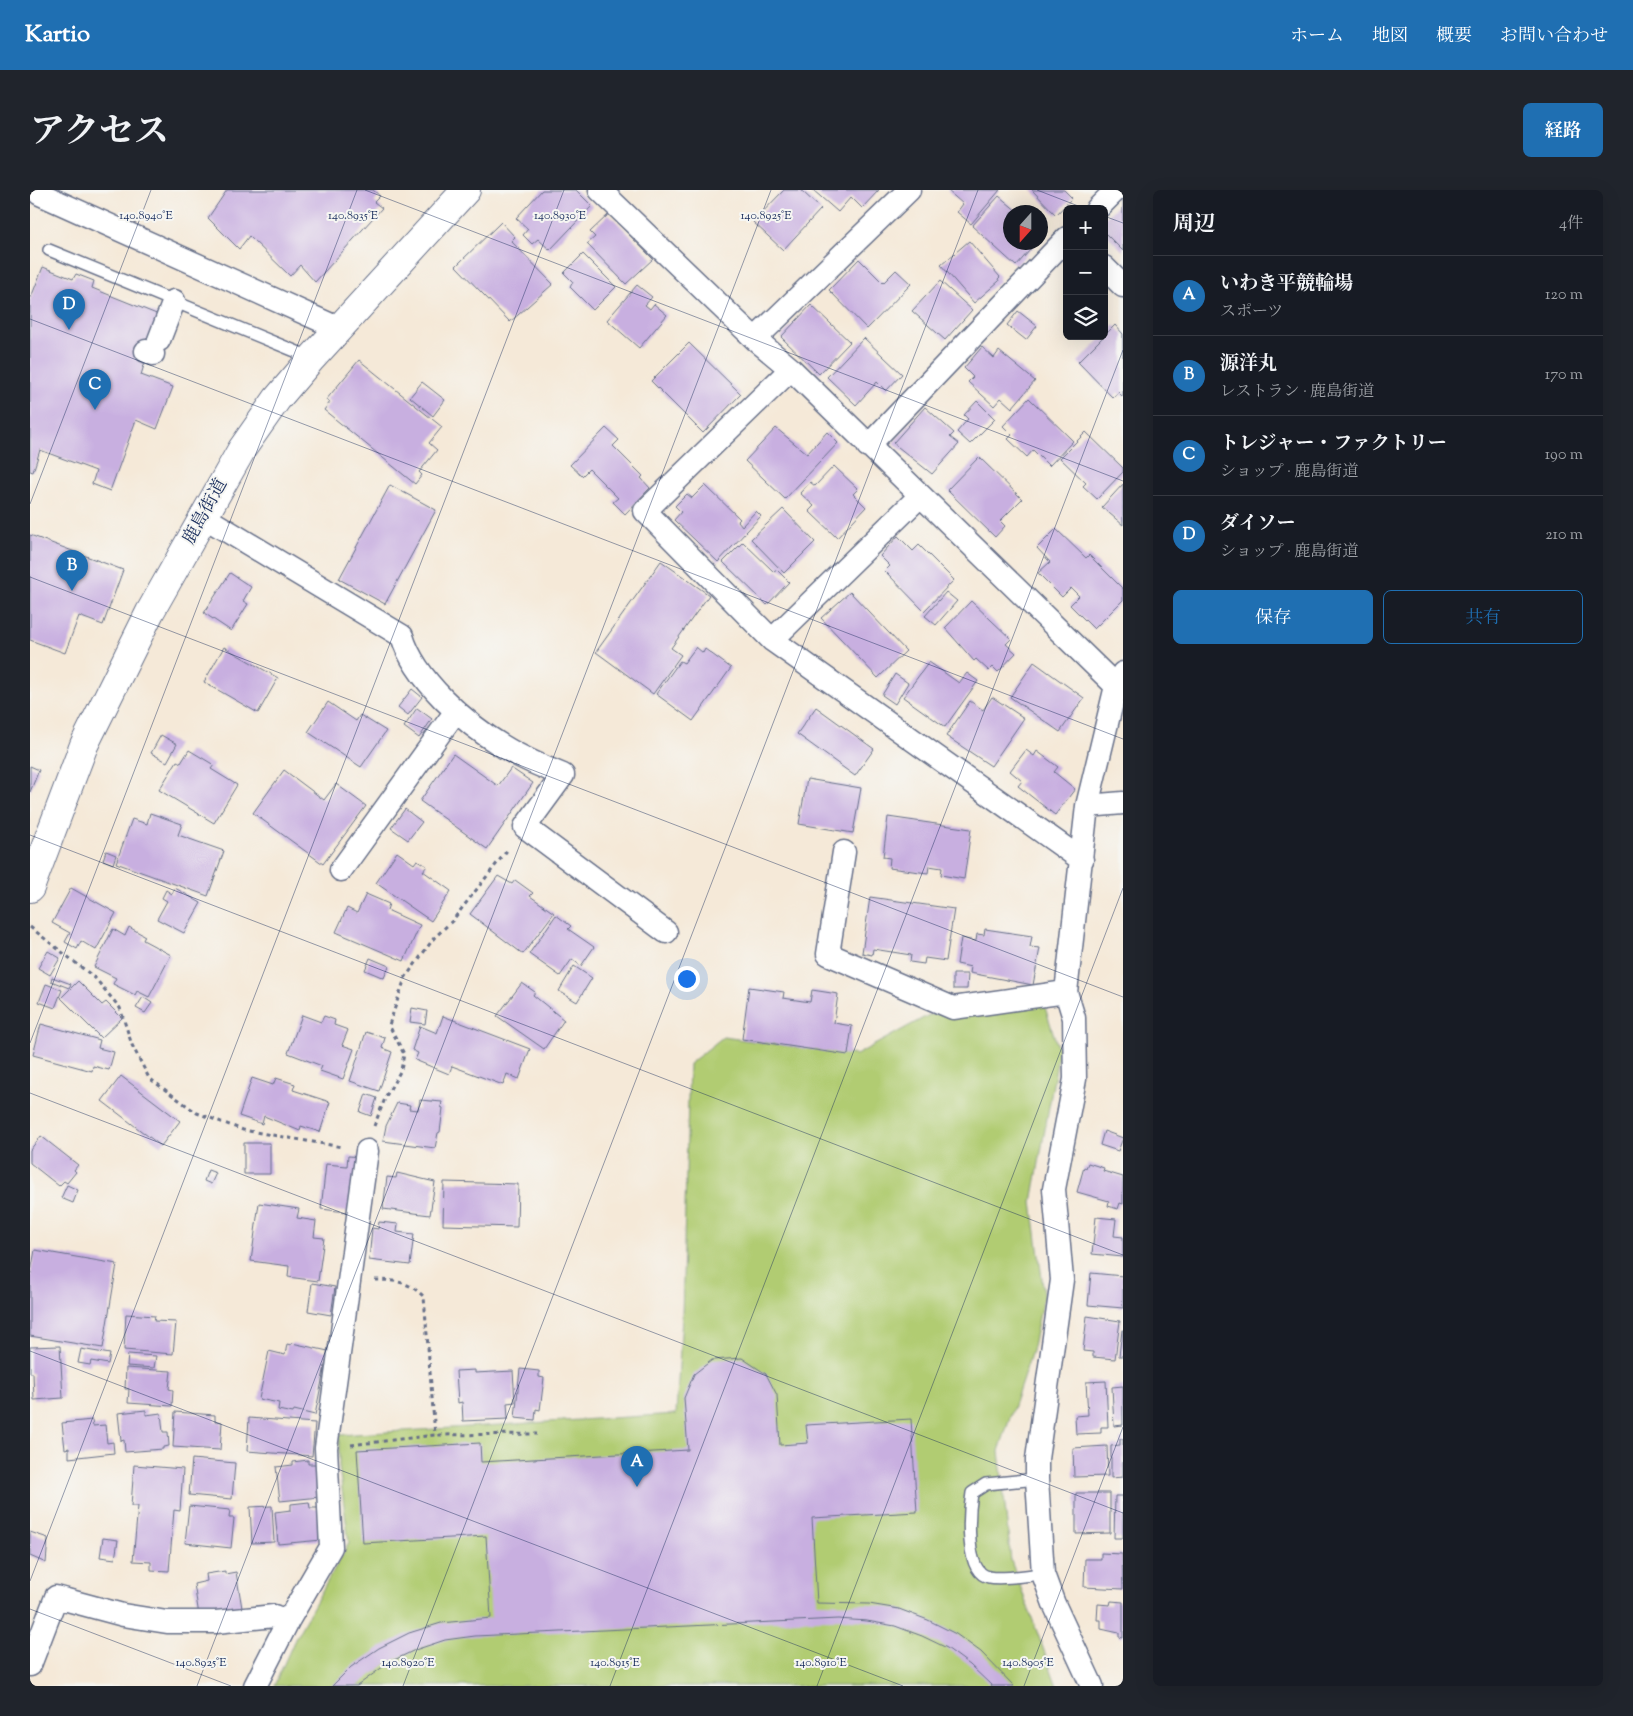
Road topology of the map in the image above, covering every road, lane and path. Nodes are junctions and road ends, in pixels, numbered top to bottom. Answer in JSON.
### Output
{"nodes":[{"id":1,"x":466,"y":190,"type":"edge"},
{"id":2,"x":600,"y":190,"type":"edge"},
{"id":3,"x":909,"y":190,"type":"edge"},
{"id":4,"x":1116,"y":190,"type":"edge"},
{"id":5,"x":40,"y":194,"type":"dead end"},
{"id":6,"x":1101,"y":205,"type":"edge"},
{"id":7,"x":1063,"y":242,"type":"edge"},
{"id":8,"x":49,"y":250,"type":"dead end"},
{"id":9,"x":1108,"y":271,"type":"edge"},
{"id":10,"x":1123,"y":286,"type":"edge"},
{"id":11,"x":174,"y":301,"type":"junction"},
{"id":12,"x":340,"y":329,"type":"junction"},
{"id":13,"x":756,"y":339,"type":"junction"},
{"id":14,"x":153,"y":348,"type":"dead end"},
{"id":15,"x":312,"y":358,"type":"junction"},
{"id":16,"x":790,"y":369,"type":"junction"},
{"id":17,"x":868,"y":446,"type":"junction"},
{"id":18,"x":919,"y":497,"type":"junction"},
{"id":19,"x":204,"y":517,"type":"junction"},
{"id":20,"x":772,"y":640,"type":"junction"},
{"id":21,"x":1120,"y":679,"type":"edge"},
{"id":22,"x":456,"y":711,"type":"junction"},
{"id":23,"x":1123,"y":803,"type":"edge"},
{"id":24,"x":1087,"y":806,"type":"junction"},
{"id":25,"x":524,"y":827,"type":"junction"},
{"id":26,"x":844,"y":852,"type":"dead end"},
{"id":27,"x":1082,"y":860,"type":"junction"},
{"id":28,"x":341,"y":870,"type":"dead end"},
{"id":29,"x":30,"y":888,"type":"edge"},
{"id":30,"x":30,"y":928,"type":"edge"},
{"id":31,"x":666,"y":932,"type":"dead end"},
{"id":32,"x":1066,"y":992,"type":"junction"},
{"id":33,"x":367,"y":1151,"type":"junction"},
{"id":34,"x":350,"y":1280,"type":"junction"},
{"id":35,"x":537,"y":1434,"type":"dead end"},
{"id":36,"x":435,"y":1435,"type":"junction"},
{"id":37,"x":326,"y":1448,"type":"junction"},
{"id":38,"x":1036,"y":1479,"type":"junction"},
{"id":39,"x":1043,"y":1574,"type":"junction"},
{"id":40,"x":288,"y":1621,"type":"junction"},
{"id":41,"x":30,"y":1665,"type":"edge"},
{"id":42,"x":255,"y":1686,"type":"edge"},
{"id":43,"x":1092,"y":1686,"type":"edge"}],
"edges":[{"from":1,"to":12,"type":"street","name":"鹿島街道"},
{"from":2,"to":13,"type":"street"},
{"from":3,"to":13,"type":"street"},
{"from":4,"to":6,"type":"street"},
{"from":5,"to":12,"type":"street"},
{"from":7,"to":17,"type":"street"},
{"from":8,"to":11,"type":"lane"},
{"from":9,"to":10,"type":"street"},
{"from":11,"to":14,"type":"street"},
{"from":11,"to":15,"type":"lane"},
{"from":12,"to":15,"type":"street","name":"鹿島街道"},
{"from":13,"to":16,"type":"street"},
{"from":15,"to":19,"type":"street","name":"鹿島街道"},
{"from":16,"to":17,"type":"street"},
{"from":16,"to":20,"type":"street"},
{"from":17,"to":18,"type":"street"},
{"from":18,"to":20,"type":"street"},
{"from":18,"to":21,"type":"street"},
{"from":19,"to":22,"type":"street"},
{"from":19,"to":29,"type":"street","name":"鹿島街道"},
{"from":20,"to":27,"type":"street"},
{"from":21,"to":24,"type":"street"},
{"from":22,"to":25,"type":"street"},
{"from":22,"to":28,"type":"street"},
{"from":23,"to":24,"type":"street"},
{"from":24,"to":27,"type":"street"},
{"from":25,"to":31,"type":"street"},
{"from":25,"to":33,"type":"path"},
{"from":26,"to":32,"type":"street"},
{"from":27,"to":32,"type":"street"},
{"from":30,"to":33,"type":"path"},
{"from":32,"to":38,"type":"street"},
{"from":33,"to":34,"type":"street"},
{"from":34,"to":36,"type":"path"},
{"from":34,"to":37,"type":"street"},
{"from":35,"to":36,"type":"path"},
{"from":36,"to":37,"type":"path"},
{"from":37,"to":40,"type":"street"},
{"from":38,"to":39,"type":"street"},
{"from":38,"to":39,"type":"lane"},
{"from":39,"to":43,"type":"street"},
{"from":40,"to":41,"type":"street"},
{"from":40,"to":42,"type":"street"}]}
